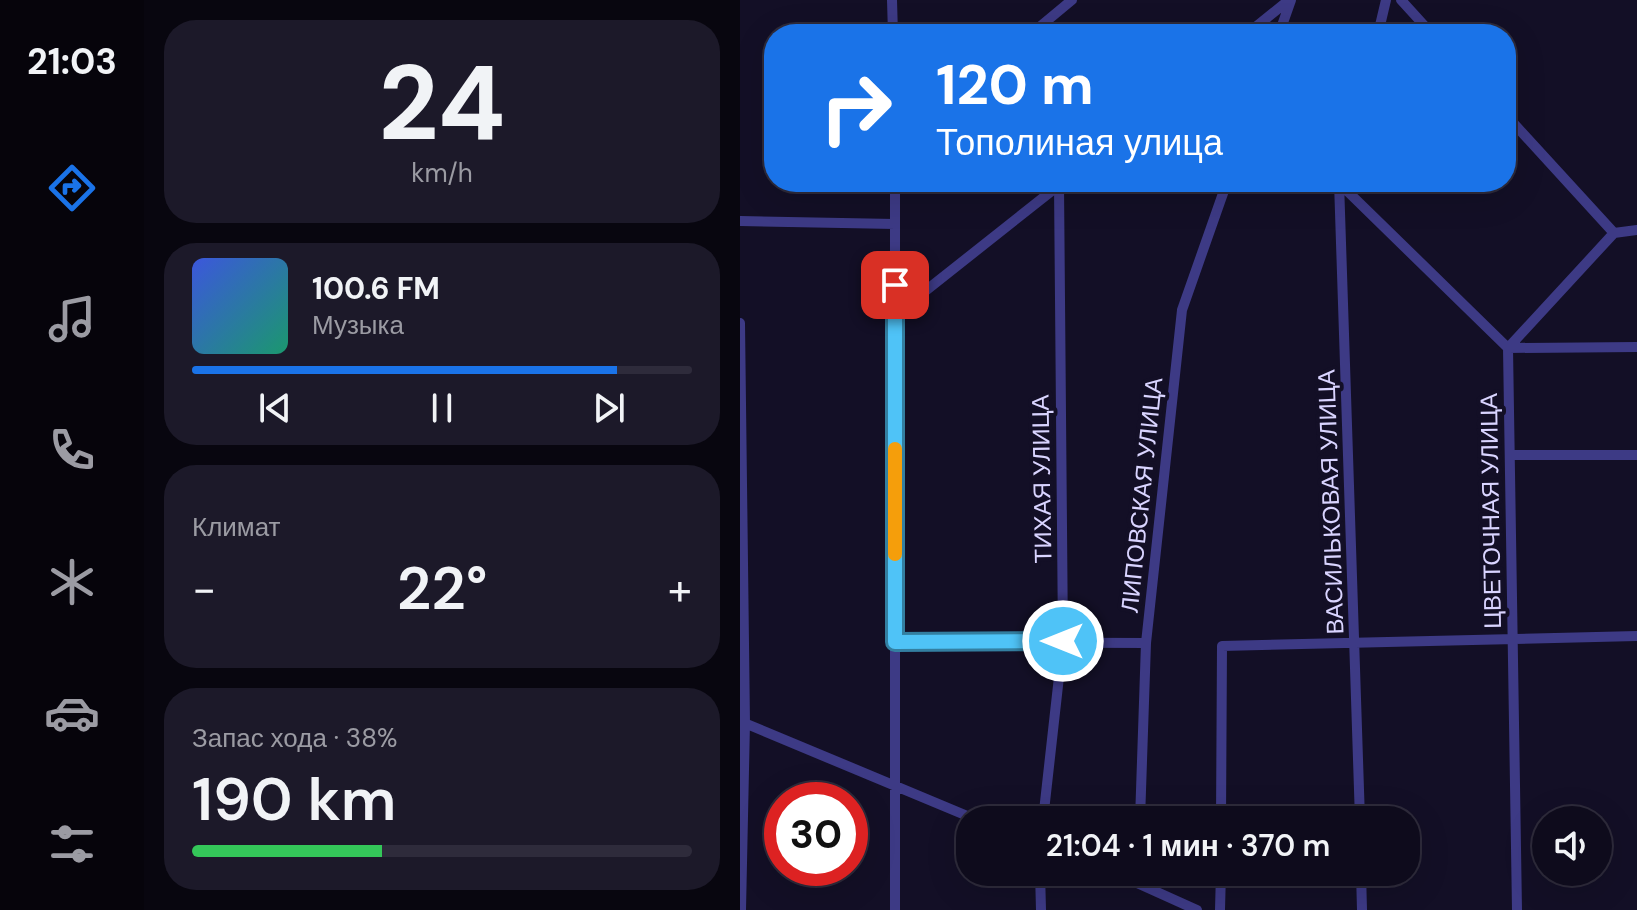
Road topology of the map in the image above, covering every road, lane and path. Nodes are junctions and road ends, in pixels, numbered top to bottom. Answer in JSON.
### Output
{"nodes":[{"id":1,"x":892,"y":0,"type":"edge"},
{"id":2,"x":1072,"y":0,"type":"edge"},
{"id":3,"x":1290,"y":0,"type":"edge"},
{"id":4,"x":1386,"y":0,"type":"edge"},
{"id":5,"x":1401,"y":0,"type":"edge"},
{"id":6,"x":893,"y":24,"type":"edge"},
{"id":7,"x":1043,"y":24,"type":"edge"},
{"id":8,"x":1260,"y":24,"type":"edge"},
{"id":9,"x":1282,"y":24,"type":"edge"},
{"id":10,"x":1380,"y":24,"type":"edge"},
{"id":11,"x":1423,"y":24,"type":"edge"},
{"id":12,"x":1516,"y":126,"type":"edge"},
{"id":13,"x":895,"y":192,"type":"edge"},
{"id":14,"x":1051,"y":192,"type":"edge"},
{"id":15,"x":1061,"y":192,"type":"edge"},
{"id":16,"x":1223,"y":192,"type":"edge"},
{"id":17,"x":1339,"y":192,"type":"edge"},
{"id":18,"x":1349,"y":192,"type":"edge"},
{"id":19,"x":740,"y":221,"type":"edge"},
{"id":20,"x":895,"y":224,"type":"junction"},
{"id":21,"x":1637,"y":230,"type":"edge"},
{"id":22,"x":1614,"y":233,"type":"junction"},
{"id":23,"x":895,"y":315,"type":"junction"},
{"id":24,"x":740,"y":323,"type":"edge"},
{"id":25,"x":1637,"y":347,"type":"edge"},
{"id":26,"x":1508,"y":348,"type":"junction"},
{"id":27,"x":1510,"y":455,"type":"junction"},
{"id":28,"x":1637,"y":455,"type":"edge"},
{"id":29,"x":1512,"y":636,"type":"junction"},
{"id":30,"x":1637,"y":636,"type":"edge"},
{"id":31,"x":1357,"y":640,"type":"junction"},
{"id":32,"x":1063,"y":641,"type":"junction"},
{"id":33,"x":895,"y":642,"type":"junction"},
{"id":34,"x":1146,"y":643,"type":"junction"},
{"id":35,"x":742,"y":722,"type":"edge"},
{"id":36,"x":893,"y":783,"type":"junction"},
{"id":37,"x":1045,"y":806,"type":"edge"},
{"id":38,"x":1140,"y":806,"type":"edge"},
{"id":39,"x":1221,"y":806,"type":"edge"},
{"id":40,"x":1360,"y":806,"type":"edge"},
{"id":41,"x":956,"y":811,"type":"edge"},
{"id":42,"x":1040,"y":886,"type":"edge"},
{"id":43,"x":1153,"y":886,"type":"edge"},
{"id":44,"x":1221,"y":886,"type":"edge"},
{"id":45,"x":1361,"y":886,"type":"edge"},
{"id":46,"x":741,"y":910,"type":"edge"},
{"id":47,"x":895,"y":910,"type":"edge"},
{"id":48,"x":1041,"y":910,"type":"edge"},
{"id":49,"x":1197,"y":910,"type":"edge"},
{"id":50,"x":1220,"y":910,"type":"edge"},
{"id":51,"x":1362,"y":910,"type":"edge"},
{"id":52,"x":1517,"y":910,"type":"edge"}],
"edges":[{"from":1,"to":6,"type":"street"},
{"from":2,"to":7,"type":"street"},
{"from":3,"to":8,"type":"street"},
{"from":3,"to":9,"type":"street"},
{"from":4,"to":10,"type":"street"},
{"from":5,"to":11,"type":"street"},
{"from":12,"to":22,"type":"street"},
{"from":13,"to":20,"type":"street"},
{"from":14,"to":23,"type":"street"},
{"from":15,"to":32,"type":"street","name":"ТИХАЯ УЛИЦА"},
{"from":16,"to":34,"type":"street","name":"ЛИПОВСКАЯ УЛИЦА"},
{"from":17,"to":31,"type":"street","name":"ВАСИЛЬКОВАЯ УЛИЦА"},
{"from":18,"to":26,"type":"street"},
{"from":19,"to":20,"type":"street"},
{"from":20,"to":23,"type":"street"},
{"from":21,"to":22,"type":"street"},
{"from":22,"to":26,"type":"street"},
{"from":23,"to":33,"type":"street"},
{"from":24,"to":35,"type":"street"},
{"from":25,"to":26,"type":"street"},
{"from":26,"to":27,"type":"street","name":"ЦВЕТОЧНАЯ УЛИЦА"},
{"from":27,"to":28,"type":"street"},
{"from":27,"to":29,"type":"street","name":"ЦВЕТОЧНАЯ УЛИЦА"},
{"from":29,"to":30,"type":"street"},
{"from":29,"to":31,"type":"street"},
{"from":29,"to":52,"type":"street","name":"ЦВЕТОЧНАЯ УЛИЦА"},
{"from":31,"to":39,"type":"street"},
{"from":31,"to":40,"type":"street","name":"ВАСИЛЬКОВАЯ УЛИЦА"},
{"from":32,"to":33,"type":"street"},
{"from":32,"to":34,"type":"street"},
{"from":32,"to":37,"type":"street","name":"ТИХАЯ УЛИЦА"},
{"from":33,"to":36,"type":"street"},
{"from":34,"to":38,"type":"street","name":"ЛИПОВСКАЯ УЛИЦА"},
{"from":35,"to":36,"type":"street"},
{"from":35,"to":46,"type":"street"},
{"from":36,"to":41,"type":"street"},
{"from":36,"to":47,"type":"street"},
{"from":42,"to":48,"type":"street"},
{"from":43,"to":49,"type":"street"},
{"from":44,"to":50,"type":"street"},
{"from":45,"to":51,"type":"street"}]}
